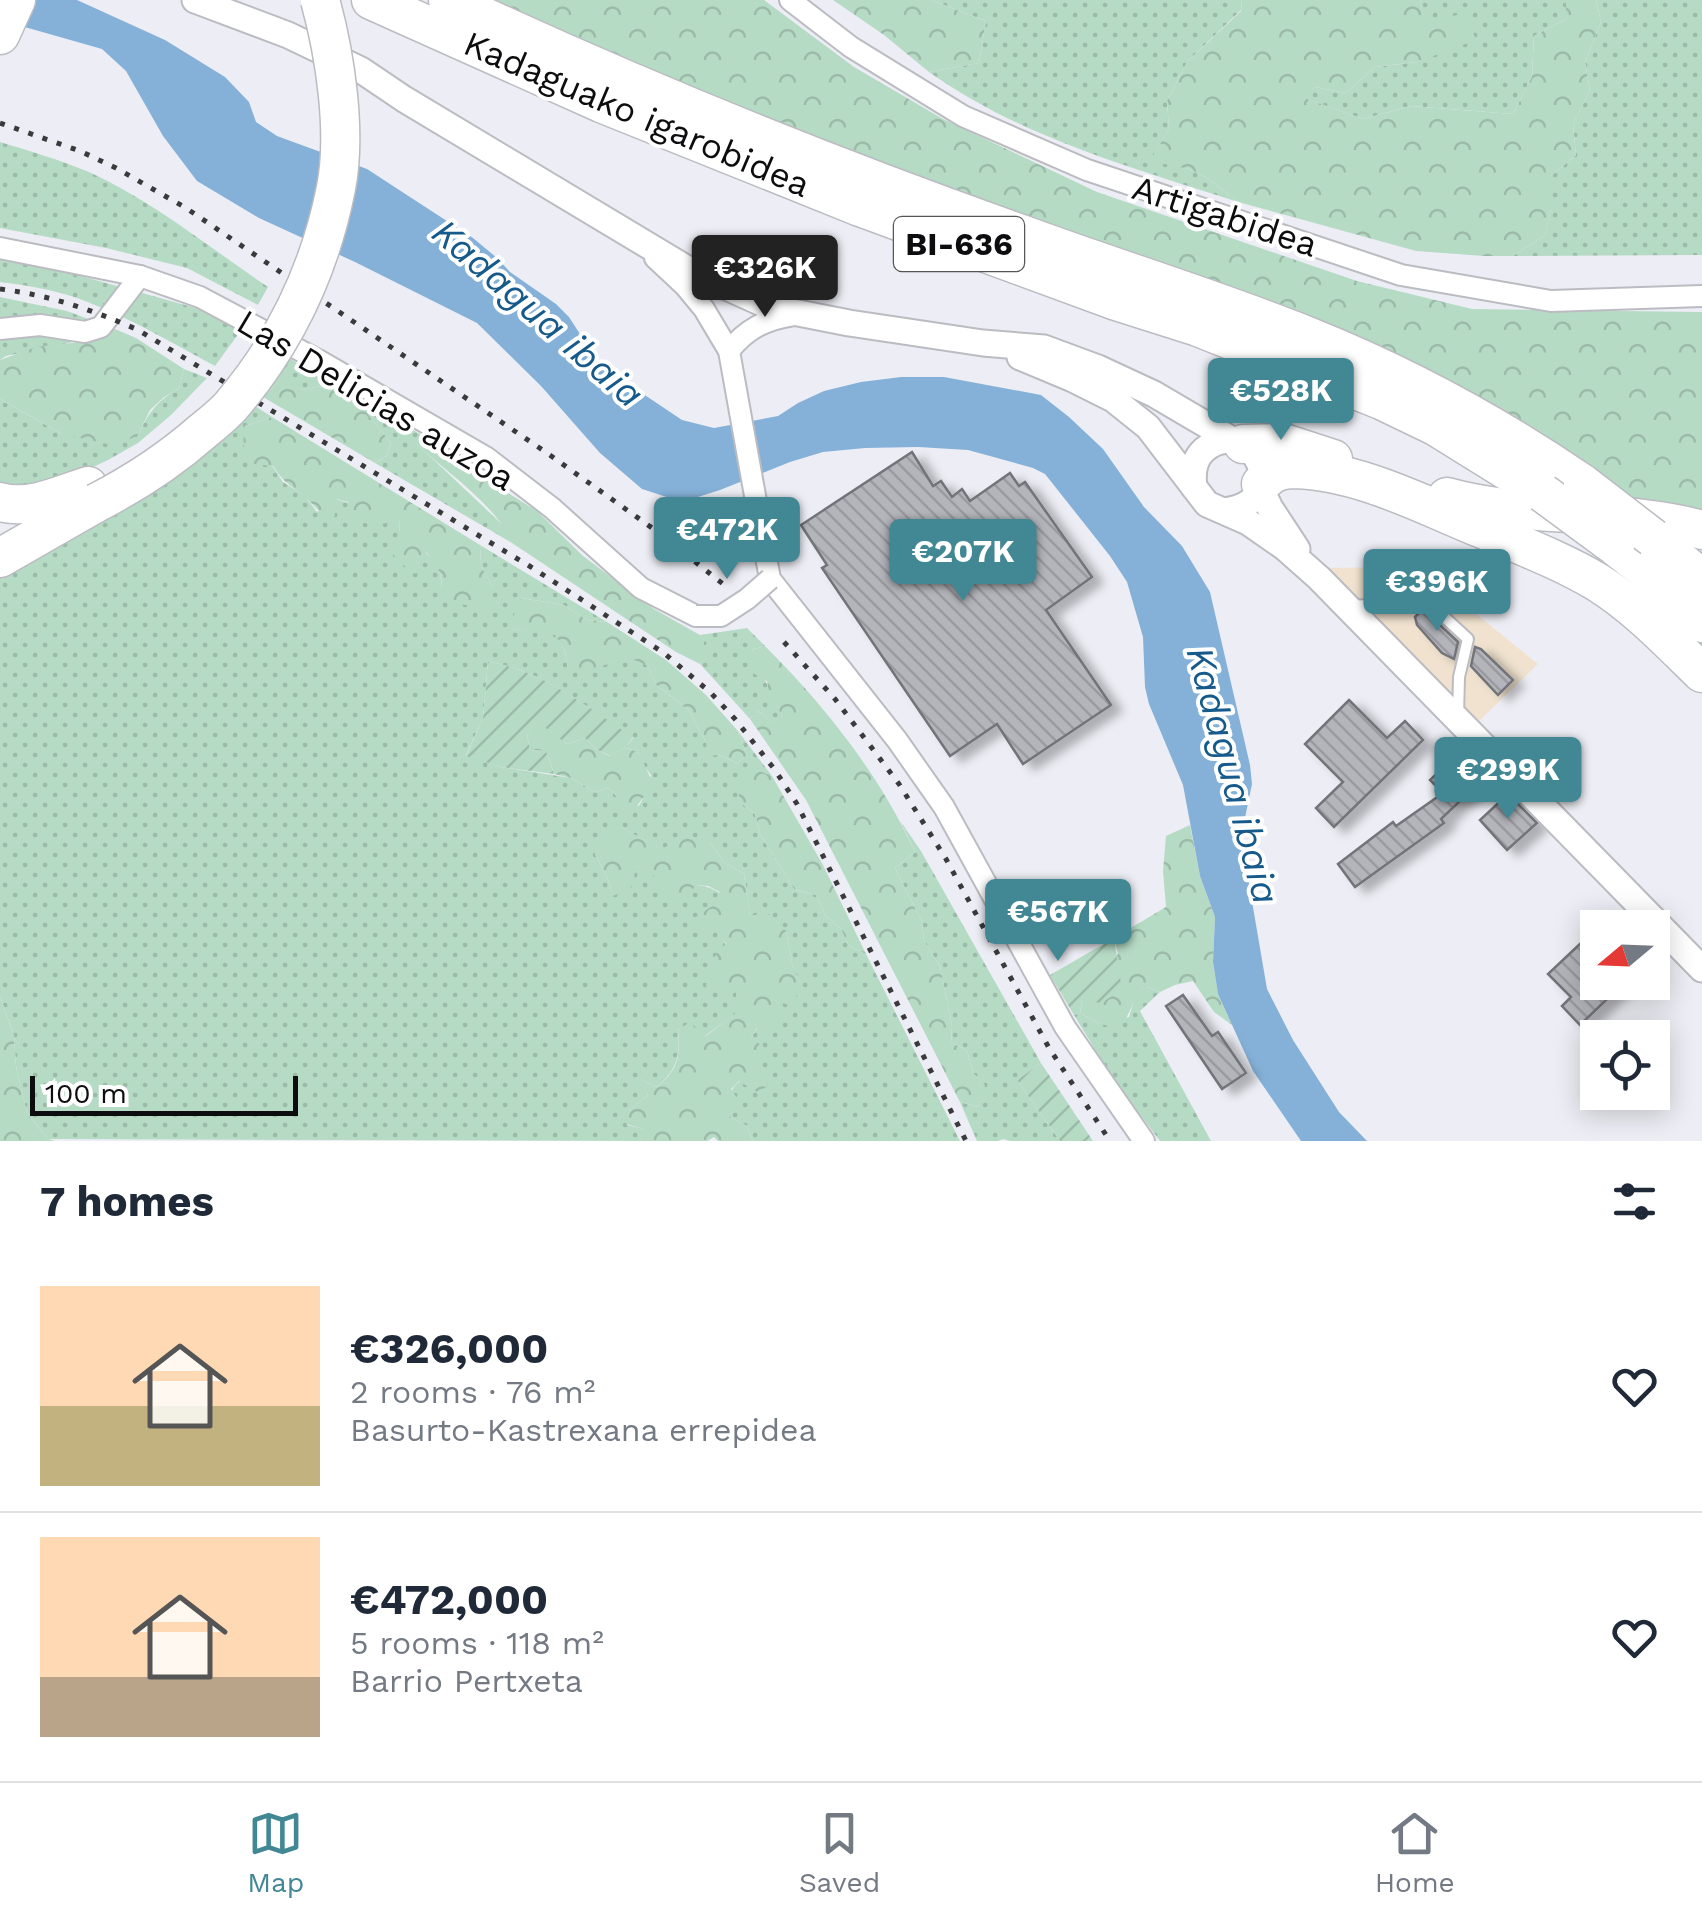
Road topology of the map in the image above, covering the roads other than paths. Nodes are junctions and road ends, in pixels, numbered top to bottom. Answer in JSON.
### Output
{"nodes":[{"id":1,"x":195,"y":0,"type":"edge"},
{"id":2,"x":300,"y":0,"type":"edge"},
{"id":3,"x":320,"y":0,"type":"edge"},
{"id":4,"x":371,"y":0,"type":"edge"},
{"id":5,"x":448,"y":0,"type":"edge"},
{"id":6,"x":790,"y":0,"type":"edge"},
{"id":7,"x":629,"y":233,"type":"junction"},
{"id":8,"x":0,"y":248,"type":"edge"},
{"id":9,"x":140,"y":276,"type":"junction"},
{"id":10,"x":734,"y":292,"type":"junction"},
{"id":11,"x":1702,"y":296,"type":"edge"},
{"id":12,"x":802,"y":314,"type":"junction"},
{"id":13,"x":0,"y":329,"type":"edge"},
{"id":14,"x":983,"y":343,"type":"junction"},
{"id":15,"x":726,"y":344,"type":"junction"},
{"id":16,"x":1238,"y":442,"type":"junction"},
{"id":17,"x":1261,"y":486,"type":"junction"},
{"id":18,"x":1194,"y":487,"type":"junction"},
{"id":19,"x":92,"y":495,"type":"junction"},
{"id":20,"x":0,"y":502,"type":"edge"},
{"id":21,"x":1225,"y":511,"type":"junction"},
{"id":22,"x":1702,"y":530,"type":"edge"},
{"id":23,"x":0,"y":558,"type":"edge"},
{"id":24,"x":1319,"y":578,"type":"junction"},
{"id":25,"x":1702,"y":579,"type":"edge"},
{"id":26,"x":770,"y":580,"type":"junction"},
{"id":27,"x":1346,"y":606,"type":"junction"},
{"id":28,"x":1702,"y":623,"type":"edge"},
{"id":29,"x":1702,"y":673,"type":"edge"},
{"id":30,"x":1457,"y":722,"type":"junction"},
{"id":31,"x":1702,"y":969,"type":"edge"},
{"id":32,"x":1144,"y":1141,"type":"edge"}],
"edges":[{"from":1,"to":7,"type":"street"},
{"from":2,"to":19,"type":"highway"},
{"from":3,"to":19,"type":"highway","bridge":true},
{"from":4,"to":28,"type":"highway","name":"Kadaguako igarobidea","number":"BI-636","bridge":true},
{"from":5,"to":25,"type":"highway","name":"Kadaguako igarobidea","number":"BI-636","bridge":true},
{"from":6,"to":11,"type":"street","name":"Artigabidea"},
{"from":7,"to":10,"type":"street"},
{"from":7,"to":15,"type":"street"},
{"from":8,"to":9,"type":"street","name":"Las Delicias auzoa"},
{"from":9,"to":13,"type":"street"},
{"from":9,"to":26,"type":"street","name":"Las Delicias auzoa","bridge":true},
{"from":10,"to":12,"type":"street"},
{"from":10,"to":15,"type":"street"},
{"from":12,"to":14,"type":"street"},
{"from":12,"to":15,"type":"street"},
{"from":14,"to":16,"type":"street"},
{"from":14,"to":18,"type":"street"},
{"from":15,"to":26,"type":"street"},
{"from":16,"to":17,"type":"street"},
{"from":16,"to":18,"type":"street"},
{"from":16,"to":22,"type":"highway"},
{"from":17,"to":21,"type":"street"},
{"from":17,"to":24,"type":"street"},
{"from":17,"to":29,"type":"highway"},
{"from":18,"to":21,"type":"street"},
{"from":19,"to":20,"type":"highway"},
{"from":19,"to":23,"type":"highway"},
{"from":21,"to":24,"type":"street"},
{"from":24,"to":27,"type":"street"},
{"from":26,"to":32,"type":"street"},
{"from":27,"to":30,"type":"street"},
{"from":27,"to":30,"type":"lane"},
{"from":30,"to":31,"type":"street"}]}
